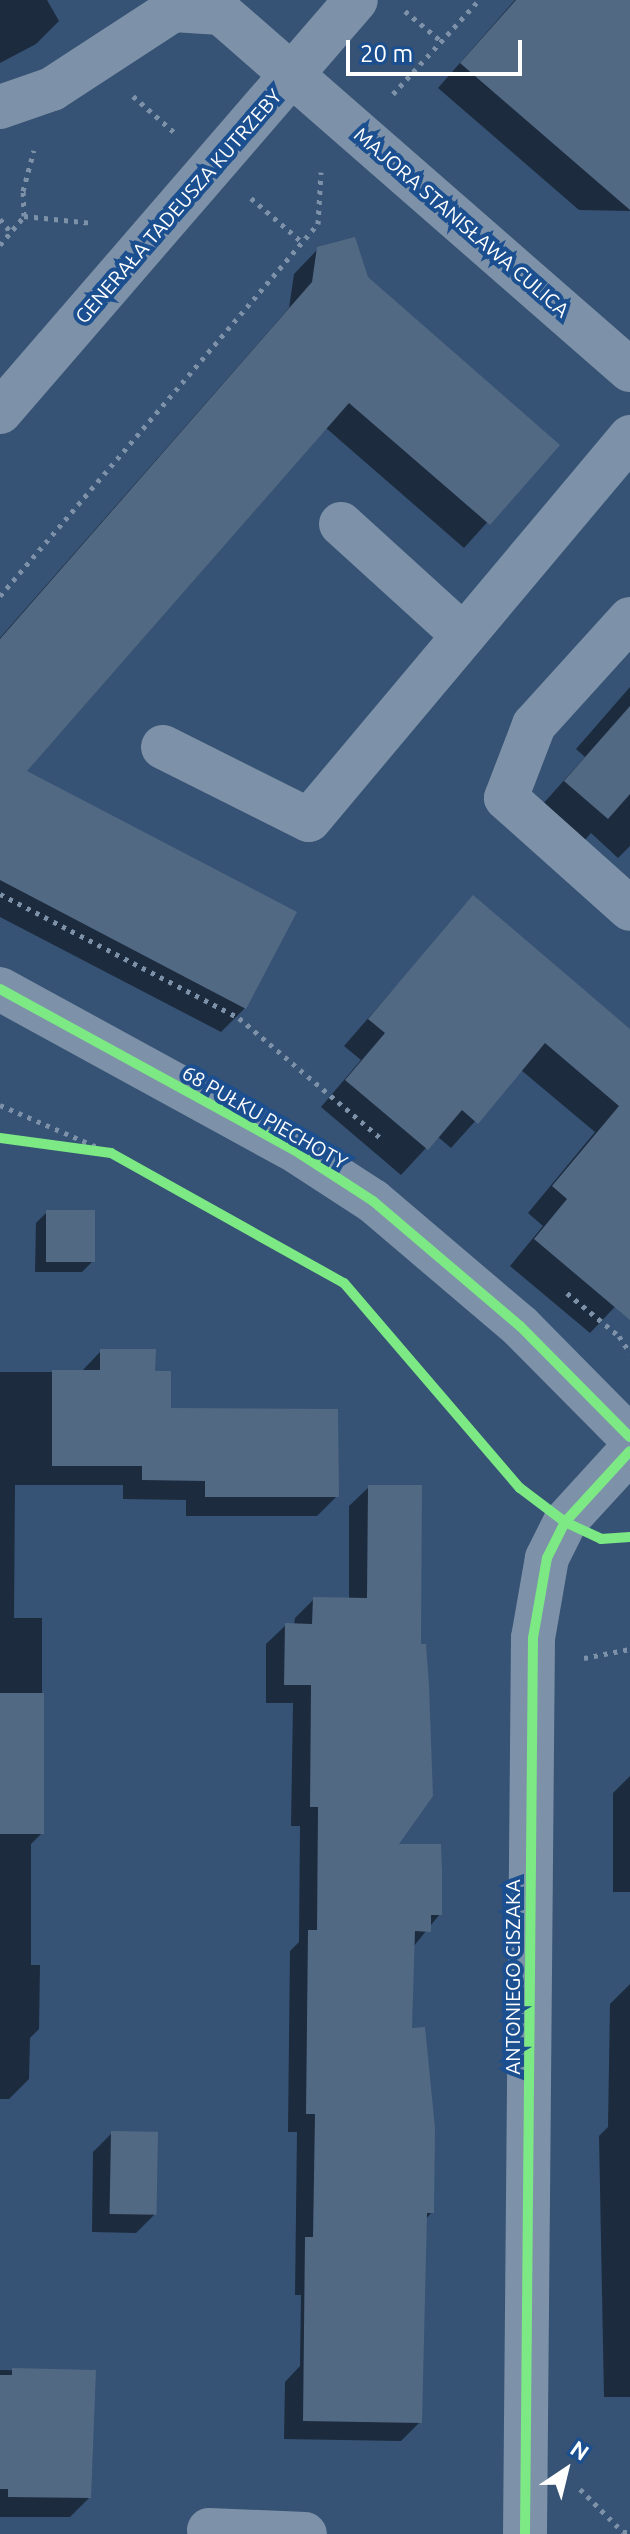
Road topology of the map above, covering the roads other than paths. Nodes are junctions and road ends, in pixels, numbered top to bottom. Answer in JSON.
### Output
{"nodes":[{"id":1,"x":356,"y":0,"type":"edge"},
{"id":2,"x":293,"y":74,"type":"junction"},
{"id":3,"x":0,"y":107,"type":"edge"},
{"id":4,"x":630,"y":370,"type":"edge"},
{"id":5,"x":0,"y":412,"type":"edge"},
{"id":6,"x":630,"y":437,"type":"edge"},
{"id":7,"x":341,"y":524,"type":"dead end"},
{"id":8,"x":630,"y":619,"type":"edge"},
{"id":9,"x":463,"y":635,"type":"junction"},
{"id":10,"x":163,"y":747,"type":"dead end"},
{"id":11,"x":630,"y":909,"type":"edge"},
{"id":12,"x":7,"y":1000,"type":"edge"},
{"id":13,"x":626,"y":1428,"type":"edge"},
{"id":14,"x":209,"y":2530,"type":"dead end"},
{"id":15,"x":305,"y":2534,"type":"edge"},
{"id":16,"x":525,"y":2534,"type":"edge"}],
"edges":[{"from":1,"to":2,"type":"street","name":"GENERAŁA TADEUSZA KUTRZEBY"},
{"from":2,"to":3,"type":"street","name":"MAJORA STANISŁAWA CULICA"},
{"from":2,"to":4,"type":"street","name":"MAJORA STANISŁAWA CULICA"},
{"from":2,"to":5,"type":"street","name":"GENERAŁA TADEUSZA KUTRZEBY"},
{"from":6,"to":9,"type":"street"},
{"from":7,"to":9,"type":"street"},
{"from":8,"to":11,"type":"street"},
{"from":9,"to":10,"type":"street"},
{"from":12,"to":13,"type":"street","name":"68 PUŁKU PIECHOTY"},
{"from":13,"to":16,"type":"street","name":"ANTONIEGO CISZAKA"},
{"from":14,"to":15,"type":"street"}]}
